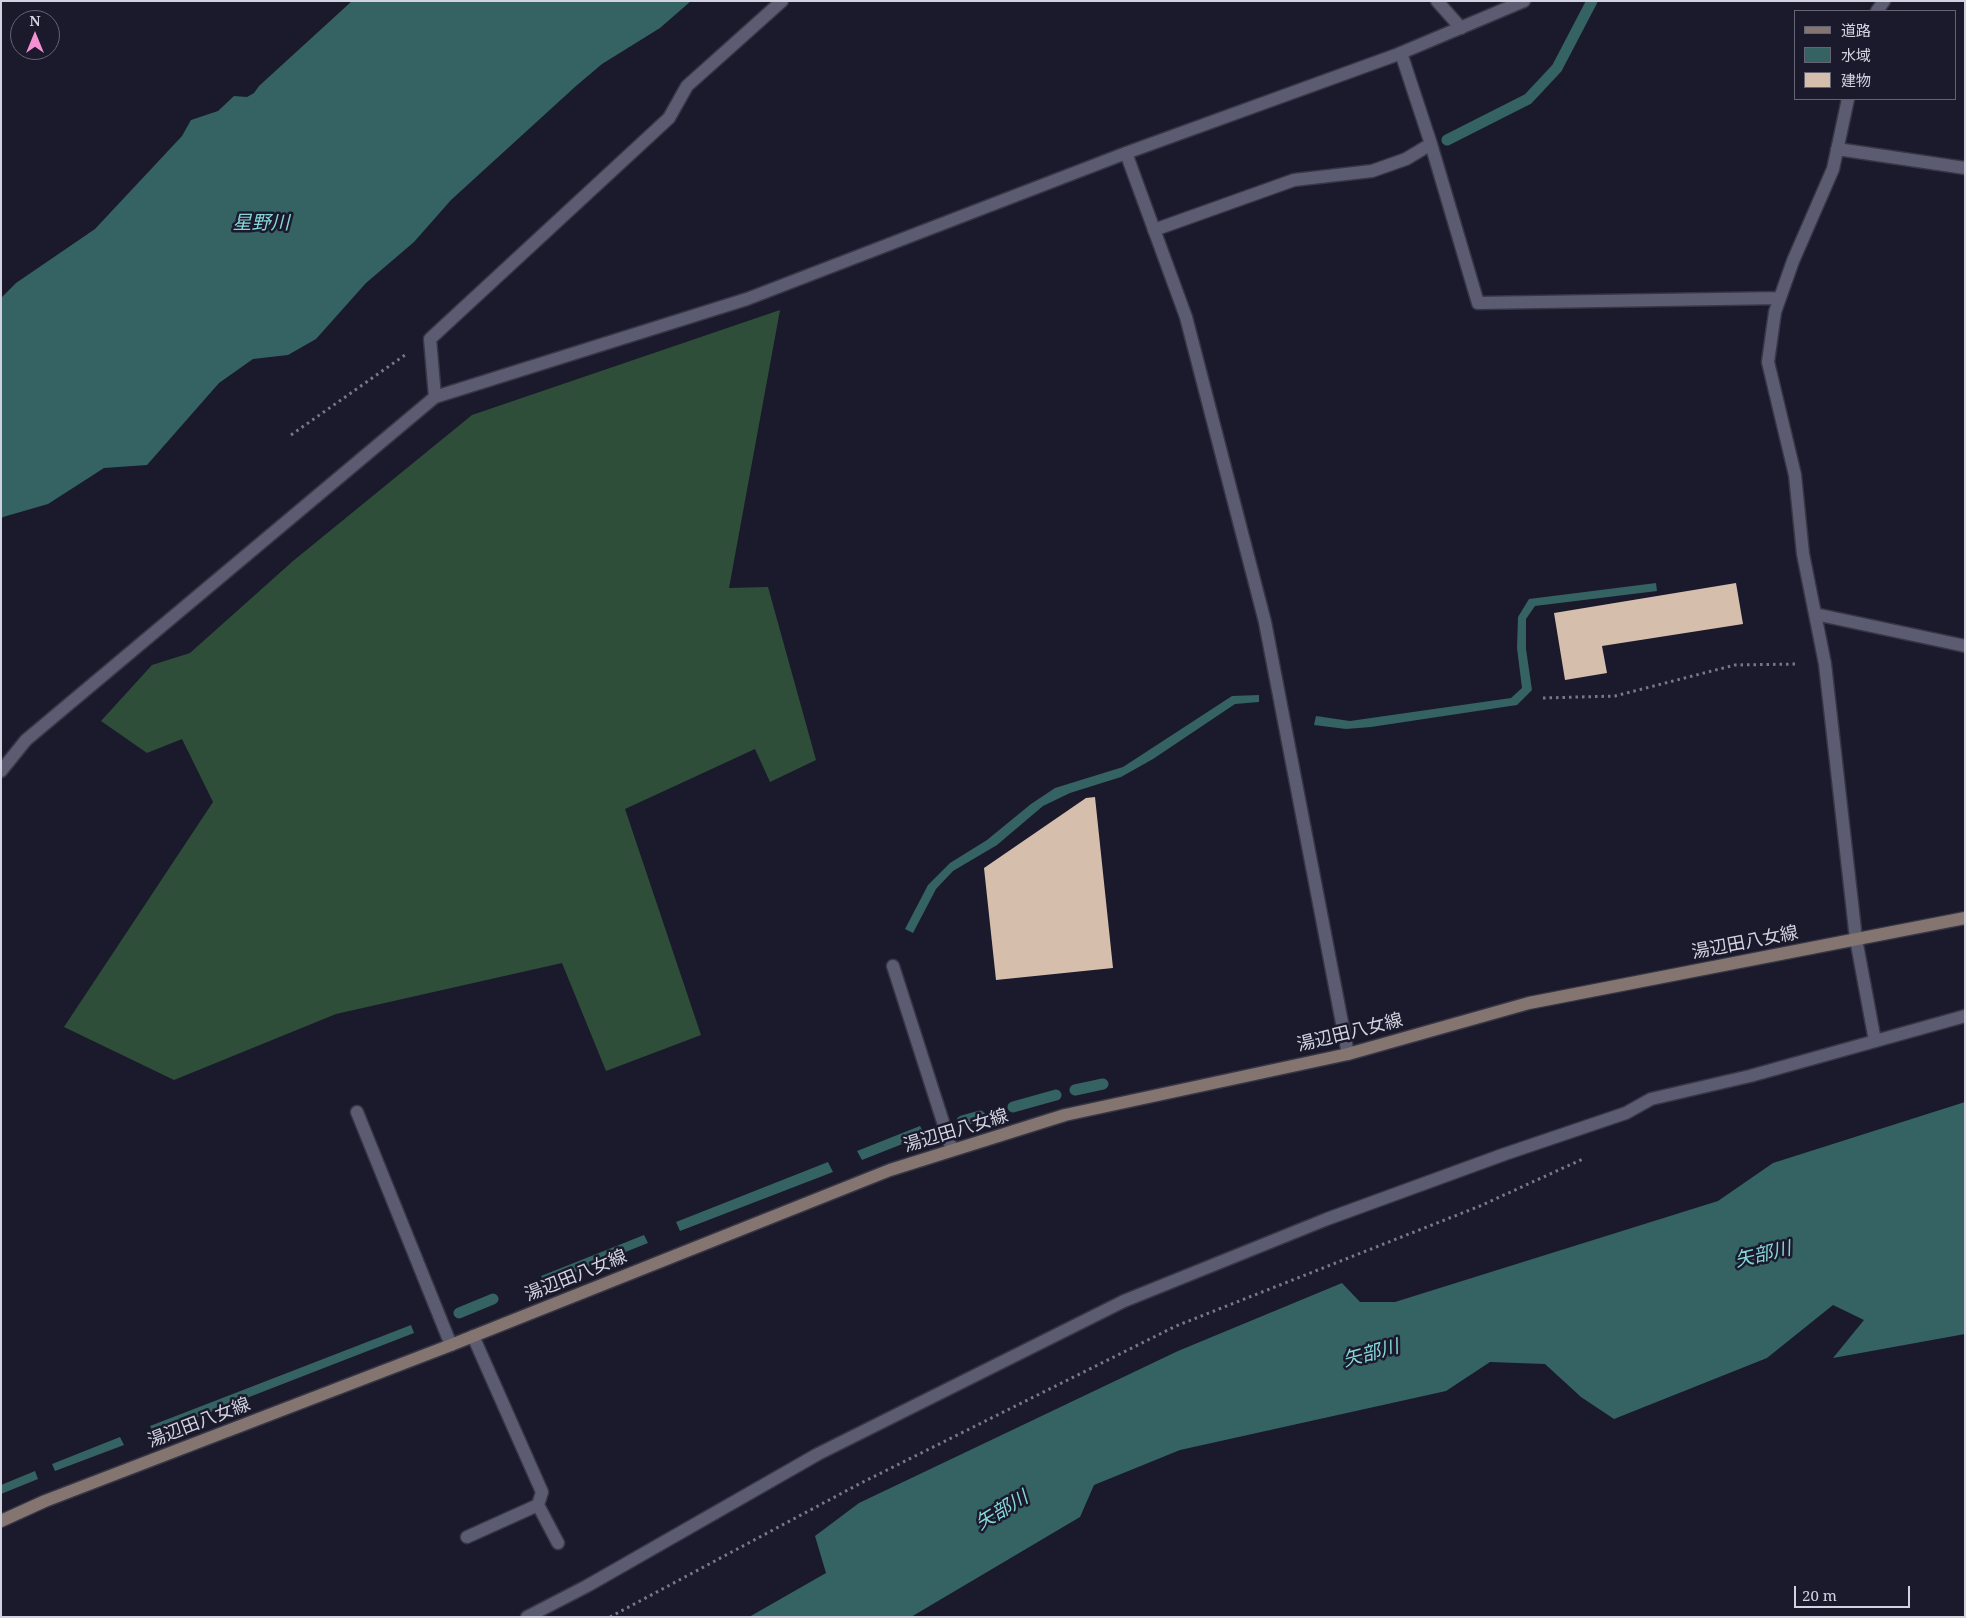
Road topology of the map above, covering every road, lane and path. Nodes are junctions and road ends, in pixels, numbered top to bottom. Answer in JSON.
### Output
{"nodes":[{"id":1,"x":782,"y":1,"type":"edge"},
{"id":2,"x":1438,"y":1,"type":"edge"},
{"id":3,"x":1524,"y":1,"type":"edge"},
{"id":4,"x":1461,"y":28,"type":"junction"},
{"id":5,"x":1401,"y":53,"type":"junction"},
{"id":6,"x":1848,"y":100,"type":"edge"},
{"id":7,"x":1431,"y":144,"type":"junction"},
{"id":8,"x":1837,"y":149,"type":"junction"},
{"id":9,"x":1126,"y":152,"type":"junction"},
{"id":10,"x":1965,"y":168,"type":"edge"},
{"id":11,"x":1154,"y":230,"type":"junction"},
{"id":12,"x":1780,"y":298,"type":"junction"},
{"id":13,"x":430,"y":339,"type":"junction"},
{"id":14,"x":435,"y":397,"type":"junction"},
{"id":15,"x":291,"y":435,"type":"dead end"},
{"id":16,"x":1815,"y":614,"type":"junction"},
{"id":17,"x":1965,"y":646,"type":"edge"},
{"id":18,"x":1825,"y":664,"type":"junction"},
{"id":19,"x":1542,"y":698,"type":"dead end"},
{"id":20,"x":1,"y":771,"type":"edge"},
{"id":21,"x":1965,"y":918,"type":"edge"},
{"id":22,"x":1856,"y":939,"type":"junction"},
{"id":23,"x":893,"y":966,"type":"dead end"},
{"id":24,"x":1965,"y":1016,"type":"edge"},
{"id":25,"x":1875,"y":1041,"type":"junction"},
{"id":26,"x":1348,"y":1054,"type":"junction"},
{"id":27,"x":357,"y":1112,"type":"dead end"},
{"id":28,"x":952,"y":1150,"type":"junction"},
{"id":29,"x":1593,"y":1154,"type":"dead end"},
{"id":30,"x":473,"y":1336,"type":"junction"},
{"id":31,"x":451,"y":1345,"type":"junction"},
{"id":32,"x":538,"y":1505,"type":"junction"},
{"id":33,"x":1,"y":1521,"type":"edge"},
{"id":34,"x":467,"y":1537,"type":"dead end"},
{"id":35,"x":558,"y":1543,"type":"dead end"},
{"id":36,"x":526,"y":1617,"type":"edge"},
{"id":37,"x":610,"y":1617,"type":"edge"}],
"edges":[{"from":1,"to":13,"type":"street"},
{"from":2,"to":4,"type":"street"},
{"from":3,"to":4,"type":"street"},
{"from":4,"to":5,"type":"street"},
{"from":5,"to":7,"type":"street"},
{"from":5,"to":9,"type":"street"},
{"from":6,"to":8,"type":"street"},
{"from":7,"to":11,"type":"street"},
{"from":7,"to":12,"type":"street"},
{"from":8,"to":10,"type":"street"},
{"from":8,"to":12,"type":"street"},
{"from":9,"to":11,"type":"street"},
{"from":9,"to":14,"type":"street"},
{"from":11,"to":26,"type":"street"},
{"from":12,"to":16,"type":"street"},
{"from":13,"to":14,"type":"street"},
{"from":13,"to":15,"type":"path"},
{"from":14,"to":20,"type":"street"},
{"from":16,"to":17,"type":"street"},
{"from":16,"to":18,"type":"street"},
{"from":18,"to":19,"type":"path"},
{"from":18,"to":22,"type":"street"},
{"from":21,"to":22,"type":"main road","name":"湯辺田八女線"},
{"from":22,"to":25,"type":"street"},
{"from":22,"to":26,"type":"main road","name":"湯辺田八女線"},
{"from":23,"to":28,"type":"street"},
{"from":24,"to":25,"type":"street"},
{"from":25,"to":36,"type":"street"},
{"from":26,"to":28,"type":"main road","name":"湯辺田八女線"},
{"from":27,"to":31,"type":"street"},
{"from":28,"to":30,"type":"main road","name":"湯辺田八女線"},
{"from":29,"to":37,"type":"path"},
{"from":30,"to":31,"type":"main road","name":"湯辺田八女線"},
{"from":30,"to":32,"type":"street"},
{"from":31,"to":33,"type":"main road","name":"湯辺田八女線"},
{"from":32,"to":34,"type":"street"},
{"from":32,"to":35,"type":"street"}]}
